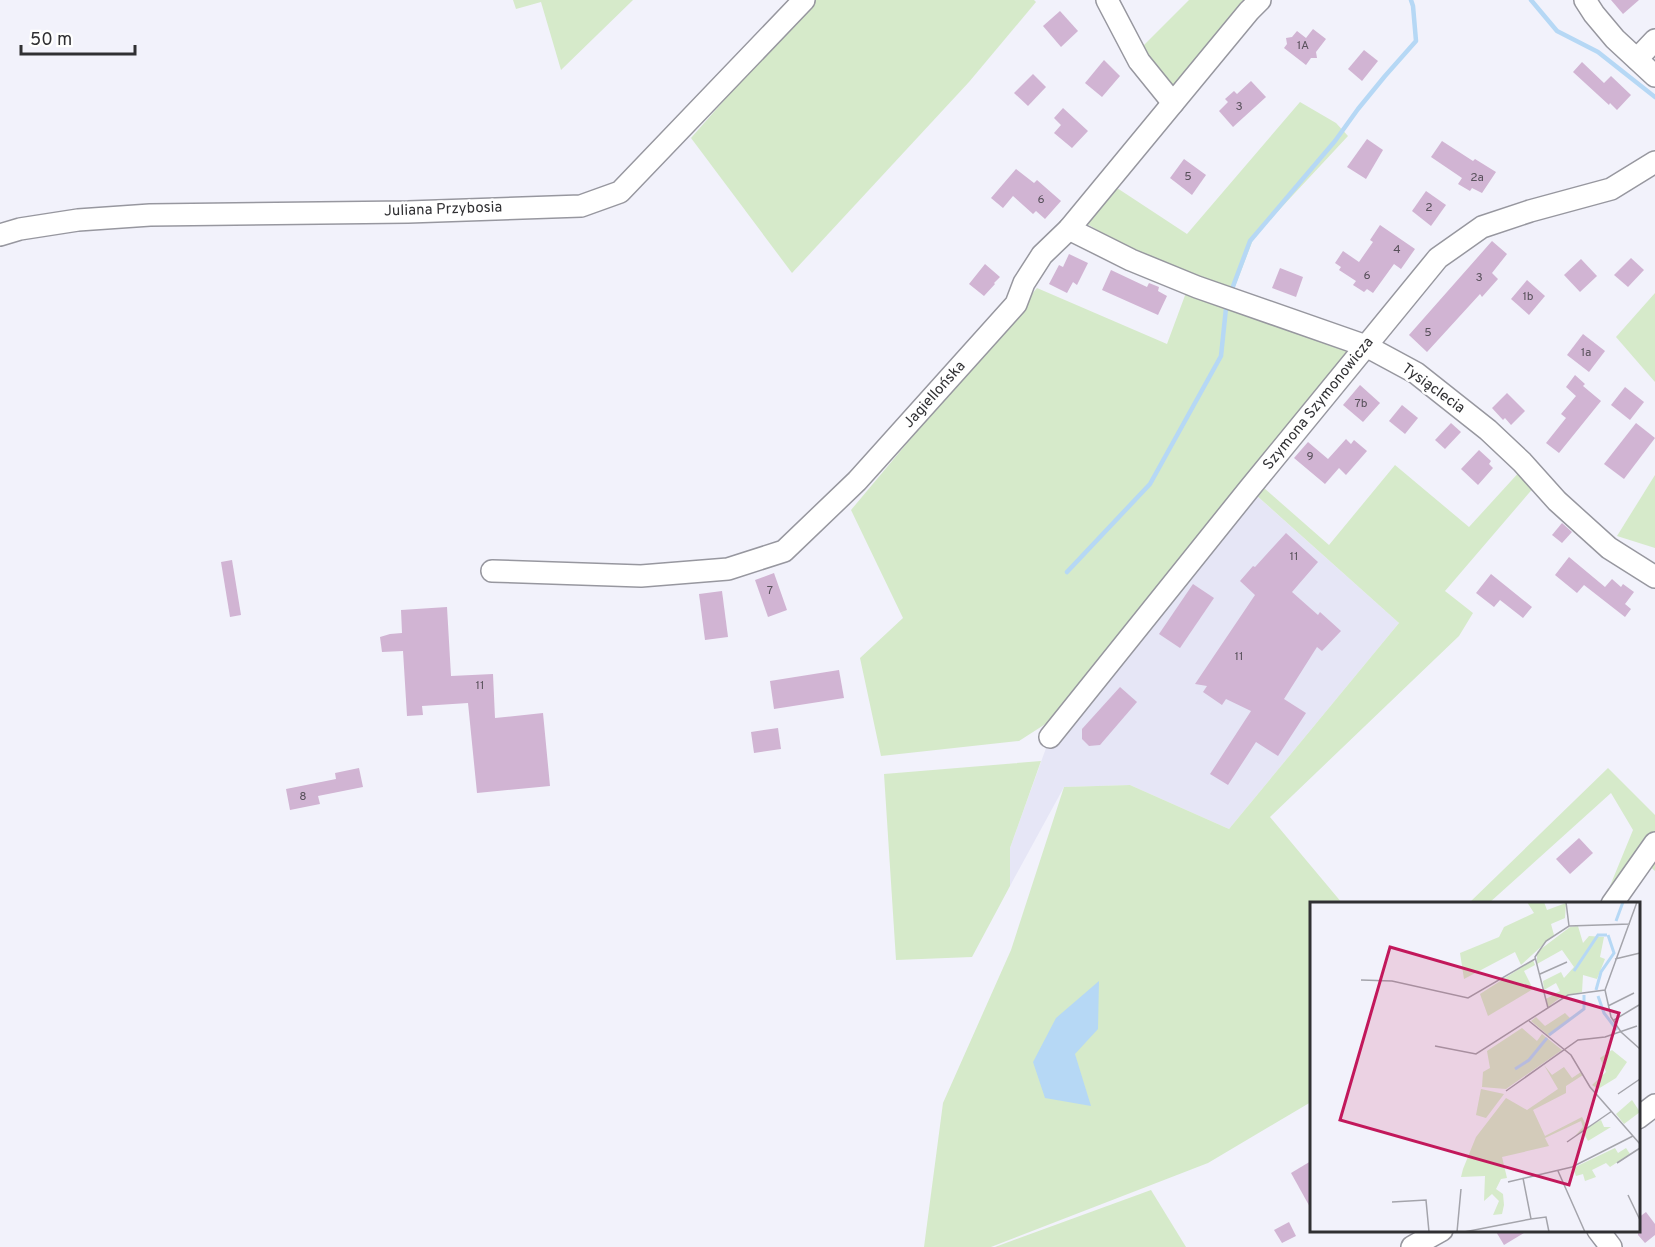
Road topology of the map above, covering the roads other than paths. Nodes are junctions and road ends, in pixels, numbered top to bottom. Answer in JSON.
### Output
{"nodes":[{"id":1,"x":804,"y":0,"type":"edge"},
{"id":2,"x":1107,"y":0,"type":"edge"},
{"id":3,"x":1260,"y":0,"type":"edge"},
{"id":4,"x":1586,"y":0,"type":"edge"},
{"id":5,"x":1655,"y":39,"type":"edge"},
{"id":6,"x":1637,"y":59,"type":"junction"},
{"id":7,"x":1655,"y":76,"type":"edge"},
{"id":8,"x":1173,"y":103,"type":"junction"},
{"id":9,"x":1655,"y":162,"type":"edge"},
{"id":10,"x":1069,"y":229,"type":"junction"},
{"id":11,"x":0,"y":235,"type":"edge"},
{"id":12,"x":1366,"y":346,"type":"junction"},
{"id":13,"x":492,"y":571,"type":"dead end"},
{"id":14,"x":1655,"y":577,"type":"edge"},
{"id":15,"x":1050,"y":737,"type":"dead end"},
{"id":16,"x":1655,"y":843,"type":"edge"},
{"id":17,"x":1613,"y":902,"type":"edge"},
{"id":18,"x":1655,"y":1105,"type":"edge"},
{"id":19,"x":1640,"y":1116,"type":"edge"},
{"id":20,"x":1438,"y":1232,"type":"edge"},
{"id":21,"x":1600,"y":1232,"type":"edge"},
{"id":22,"x":1412,"y":1247,"type":"edge"},
{"id":23,"x":1611,"y":1247,"type":"edge"}],
"edges":[{"from":1,"to":11,"type":"street","name":"Juliana Przybosia"},
{"from":2,"to":8,"type":"street"},
{"from":3,"to":8,"type":"street","name":"Jagiellońska"},
{"from":4,"to":6,"type":"street"},
{"from":5,"to":6,"type":"street"},
{"from":6,"to":7,"type":"street"},
{"from":8,"to":10,"type":"street","name":"Jagiellońska"},
{"from":9,"to":12,"type":"street","name":"Szymona Szymonowicza"},
{"from":10,"to":12,"type":"street","name":"Tysiąclecia"},
{"from":10,"to":13,"type":"street","name":"Jagiellońska"},
{"from":12,"to":14,"type":"street","name":"Tysiąclecia"},
{"from":12,"to":15,"type":"street","name":"Szymona Szymonowicza"},
{"from":16,"to":17,"type":"street"},
{"from":18,"to":19,"type":"street"},
{"from":20,"to":22,"type":"street"},
{"from":21,"to":23,"type":"street"}]}
